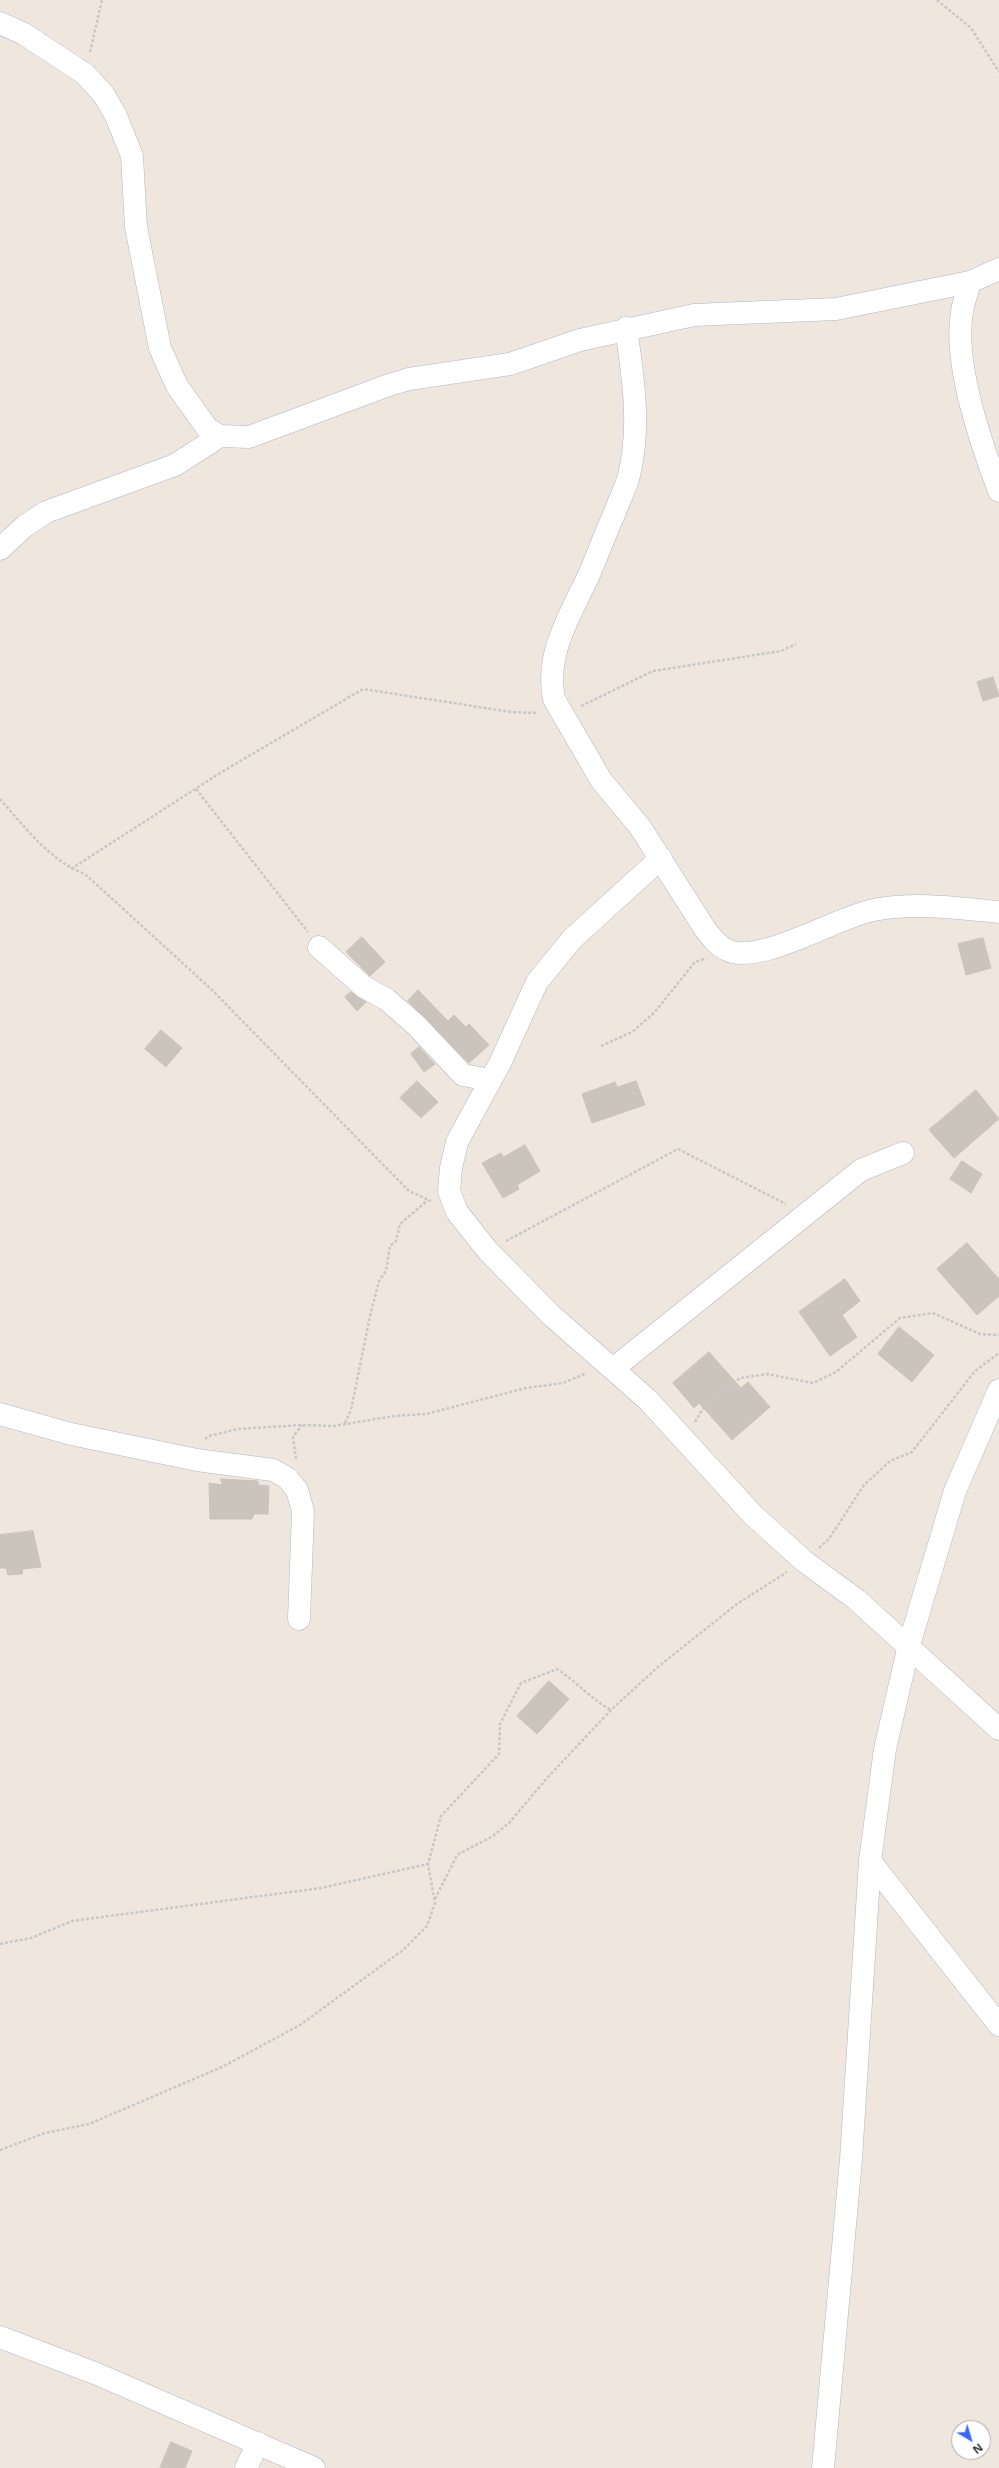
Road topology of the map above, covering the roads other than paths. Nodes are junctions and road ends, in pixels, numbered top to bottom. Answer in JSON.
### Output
{"nodes":[{"id":1,"x":0,"y":23,"type":"edge"},
{"id":2,"x":999,"y":269,"type":"edge"},
{"id":3,"x":970,"y":282,"type":"junction"},
{"id":4,"x":626,"y":328,"type":"junction"},
{"id":5,"x":220,"y":436,"type":"junction"},
{"id":6,"x":999,"y":491,"type":"edge"},
{"id":7,"x":0,"y":549,"type":"edge"},
{"id":8,"x":661,"y":858,"type":"junction"},
{"id":9,"x":999,"y":912,"type":"edge"},
{"id":10,"x":319,"y":947,"type":"road end"},
{"id":11,"x":490,"y":1080,"type":"junction"},
{"id":12,"x":903,"y":1153,"type":"dead end"},
{"id":13,"x":608,"y":1364,"type":"junction"},
{"id":14,"x":999,"y":1390,"type":"edge"},
{"id":15,"x":0,"y":1414,"type":"edge"},
{"id":16,"x":299,"y":1619,"type":"dead end"},
{"id":17,"x":909,"y":1645,"type":"junction"},
{"id":18,"x":999,"y":1730,"type":"edge"},
{"id":19,"x":870,"y":1861,"type":"junction"},
{"id":20,"x":999,"y":2025,"type":"edge"},
{"id":21,"x":0,"y":2337,"type":"edge"},
{"id":22,"x":258,"y":2443,"type":"junction"},
{"id":23,"x":246,"y":2468,"type":"edge"},
{"id":24,"x":314,"y":2468,"type":"edge"},
{"id":25,"x":823,"y":2468,"type":"edge"}],
"edges":[{"from":1,"to":5,"type":"street"},
{"from":2,"to":3,"type":"street"},
{"from":3,"to":4,"type":"street"},
{"from":3,"to":6,"type":"street"},
{"from":4,"to":5,"type":"street"},
{"from":4,"to":8,"type":"street"},
{"from":5,"to":7,"type":"street"},
{"from":8,"to":9,"type":"street"},
{"from":8,"to":11,"type":"street"},
{"from":10,"to":11,"type":"street"},
{"from":11,"to":13,"type":"street"},
{"from":12,"to":13,"type":"street"},
{"from":13,"to":17,"type":"street"},
{"from":14,"to":17,"type":"street"},
{"from":15,"to":16,"type":"street"},
{"from":17,"to":18,"type":"street"},
{"from":17,"to":19,"type":"street"},
{"from":19,"to":20,"type":"street"},
{"from":19,"to":25,"type":"street"},
{"from":21,"to":22,"type":"street"},
{"from":22,"to":23,"type":"street"},
{"from":22,"to":24,"type":"street"}]}
